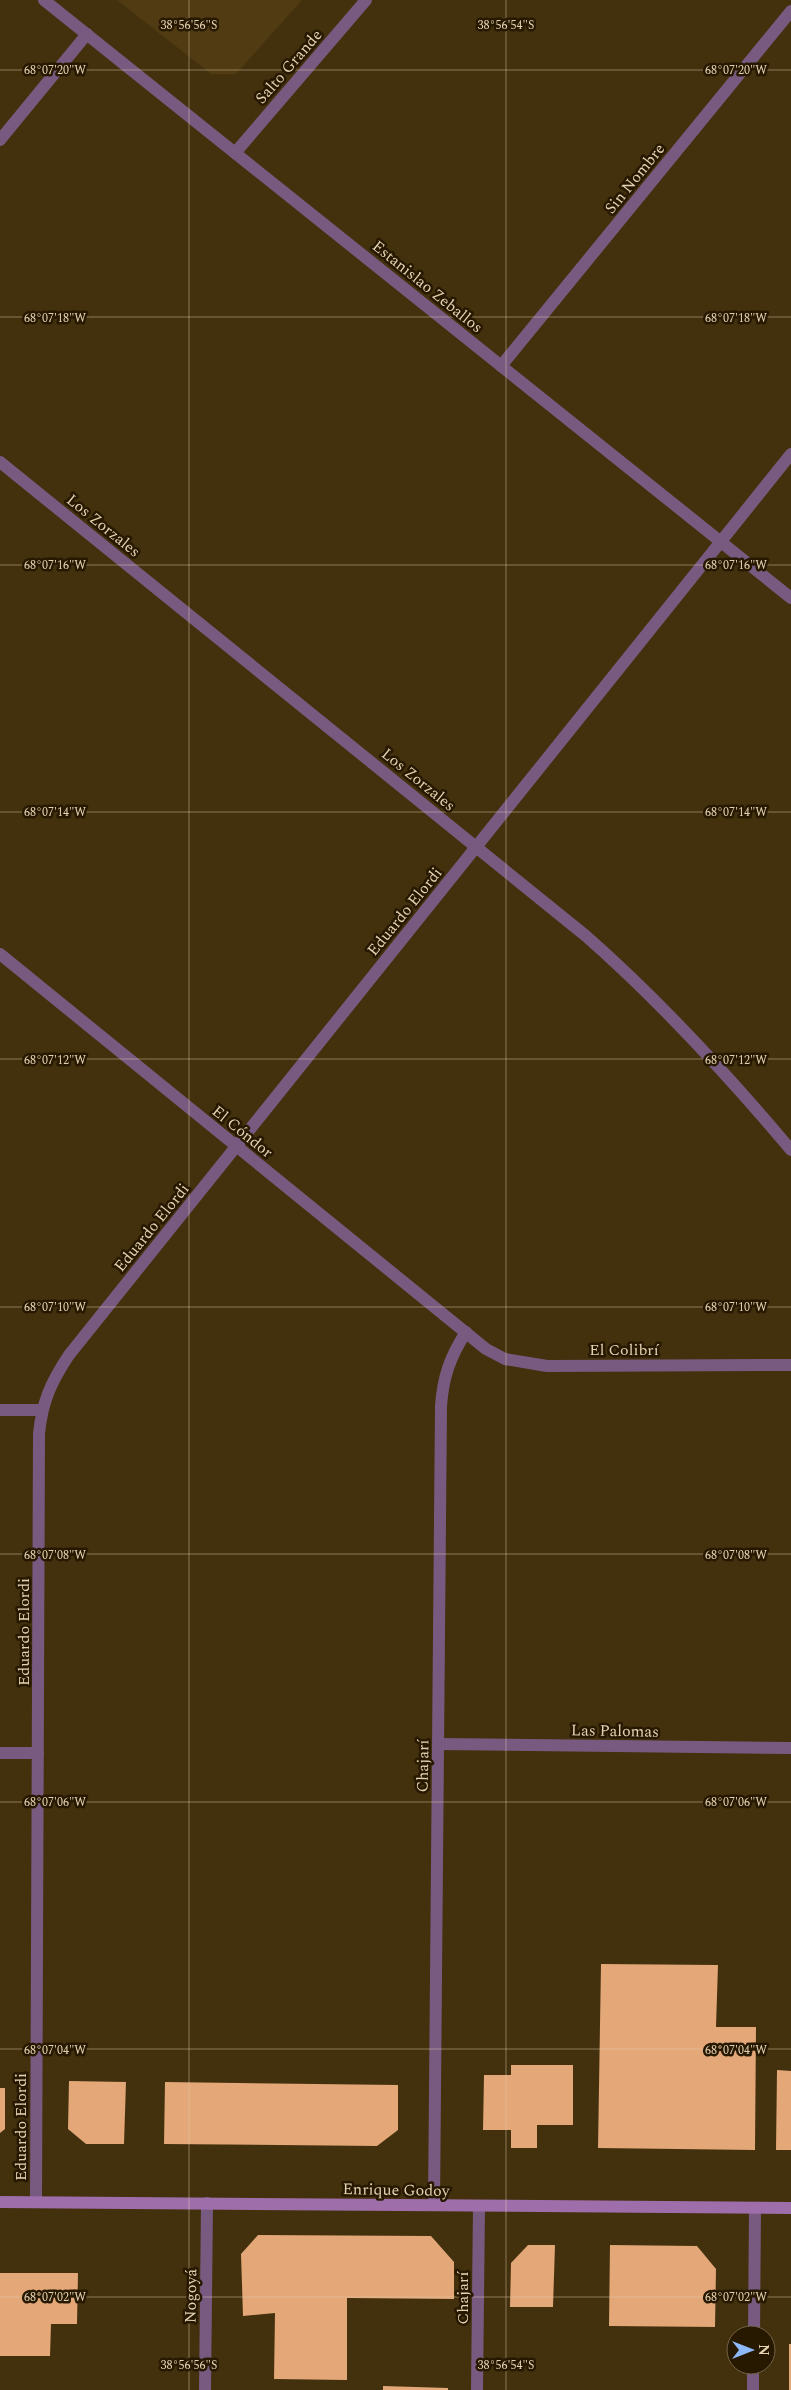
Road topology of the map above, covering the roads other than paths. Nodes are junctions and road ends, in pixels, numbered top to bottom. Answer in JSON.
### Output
{"nodes":[{"id":1,"x":44,"y":0,"type":"edge"},
{"id":2,"x":366,"y":0,"type":"edge"},
{"id":3,"x":791,"y":12,"type":"edge"},
{"id":4,"x":87,"y":34,"type":"junction"},
{"id":5,"x":0,"y":140,"type":"edge"},
{"id":6,"x":235,"y":153,"type":"junction"},
{"id":7,"x":502,"y":366,"type":"junction"},
{"id":8,"x":791,"y":454,"type":"edge"},
{"id":9,"x":0,"y":462,"type":"edge"},
{"id":10,"x":720,"y":542,"type":"junction"},
{"id":11,"x":791,"y":598,"type":"edge"},
{"id":12,"x":476,"y":846,"type":"junction"},
{"id":13,"x":0,"y":954,"type":"edge"},
{"id":14,"x":236,"y":1146,"type":"junction"},
{"id":15,"x":791,"y":1150,"type":"edge"},
{"id":16,"x":466,"y":1332,"type":"junction"},
{"id":17,"x":791,"y":1365,"type":"edge"},
{"id":18,"x":0,"y":1410,"type":"edge"},
{"id":19,"x":41,"y":1410,"type":"junction"},
{"id":20,"x":438,"y":1744,"type":"junction"},
{"id":21,"x":791,"y":1748,"type":"edge"},
{"id":22,"x":0,"y":1753,"type":"edge"},
{"id":23,"x":38,"y":1753,"type":"junction"},
{"id":24,"x":0,"y":2202,"type":"edge"},
{"id":25,"x":36,"y":2202,"type":"junction"},
{"id":26,"x":207,"y":2203,"type":"junction"},
{"id":27,"x":434,"y":2205,"type":"junction"},
{"id":28,"x":479,"y":2206,"type":"junction"},
{"id":29,"x":755,"y":2208,"type":"junction"},
{"id":30,"x":791,"y":2208,"type":"edge"},
{"id":31,"x":754,"y":2325,"type":"edge"},
{"id":32,"x":754,"y":2375,"type":"edge"},
{"id":33,"x":205,"y":2390,"type":"edge"},
{"id":34,"x":477,"y":2390,"type":"edge"},
{"id":35,"x":753,"y":2390,"type":"edge"}],
"edges":[{"from":1,"to":4,"type":"street","name":"Estanislao Zeballos"},
{"from":2,"to":6,"type":"street","name":"Salto Grande"},
{"from":3,"to":7,"type":"street","name":"Sin Nombre"},
{"from":4,"to":5,"type":"street"},
{"from":4,"to":6,"type":"street","name":"Estanislao Zeballos"},
{"from":6,"to":7,"type":"street","name":"Estanislao Zeballos"},
{"from":7,"to":10,"type":"street","name":"Estanislao Zeballos"},
{"from":8,"to":10,"type":"street","name":"Eduardo Elordi"},
{"from":9,"to":12,"type":"street","name":"Los Zorzales"},
{"from":10,"to":11,"type":"street","name":"Estanislao Zeballos"},
{"from":10,"to":12,"type":"street","name":"Eduardo Elordi"},
{"from":12,"to":14,"type":"street","name":"Eduardo Elordi"},
{"from":12,"to":15,"type":"street","name":"Los Zorzales"},
{"from":13,"to":14,"type":"street","name":"El Cóndor"},
{"from":14,"to":16,"type":"street","name":"El Cóndor"},
{"from":14,"to":19,"type":"street","name":"Eduardo Elordi"},
{"from":16,"to":17,"type":"street","name":"El Colibrí"},
{"from":16,"to":20,"type":"street","name":"Chajarí"},
{"from":18,"to":19,"type":"street"},
{"from":19,"to":23,"type":"street","name":"Eduardo Elordi"},
{"from":20,"to":21,"type":"street","name":"Las Palomas"},
{"from":20,"to":27,"type":"street","name":"Chajarí"},
{"from":22,"to":23,"type":"street"},
{"from":23,"to":25,"type":"street","name":"Eduardo Elordi"},
{"from":24,"to":25,"type":"main road","name":"Enrique Godoy"},
{"from":25,"to":26,"type":"main road","name":"Enrique Godoy"},
{"from":26,"to":27,"type":"main road","name":"Enrique Godoy"},
{"from":26,"to":33,"type":"street","name":"Nogoyá"},
{"from":27,"to":28,"type":"main road","name":"Enrique Godoy"},
{"from":28,"to":29,"type":"main road","name":"Enrique Godoy"},
{"from":28,"to":34,"type":"street","name":"Chajarí"},
{"from":29,"to":30,"type":"main road","name":"Enrique Godoy"},
{"from":29,"to":31,"type":"street"},
{"from":32,"to":35,"type":"street"}]}
